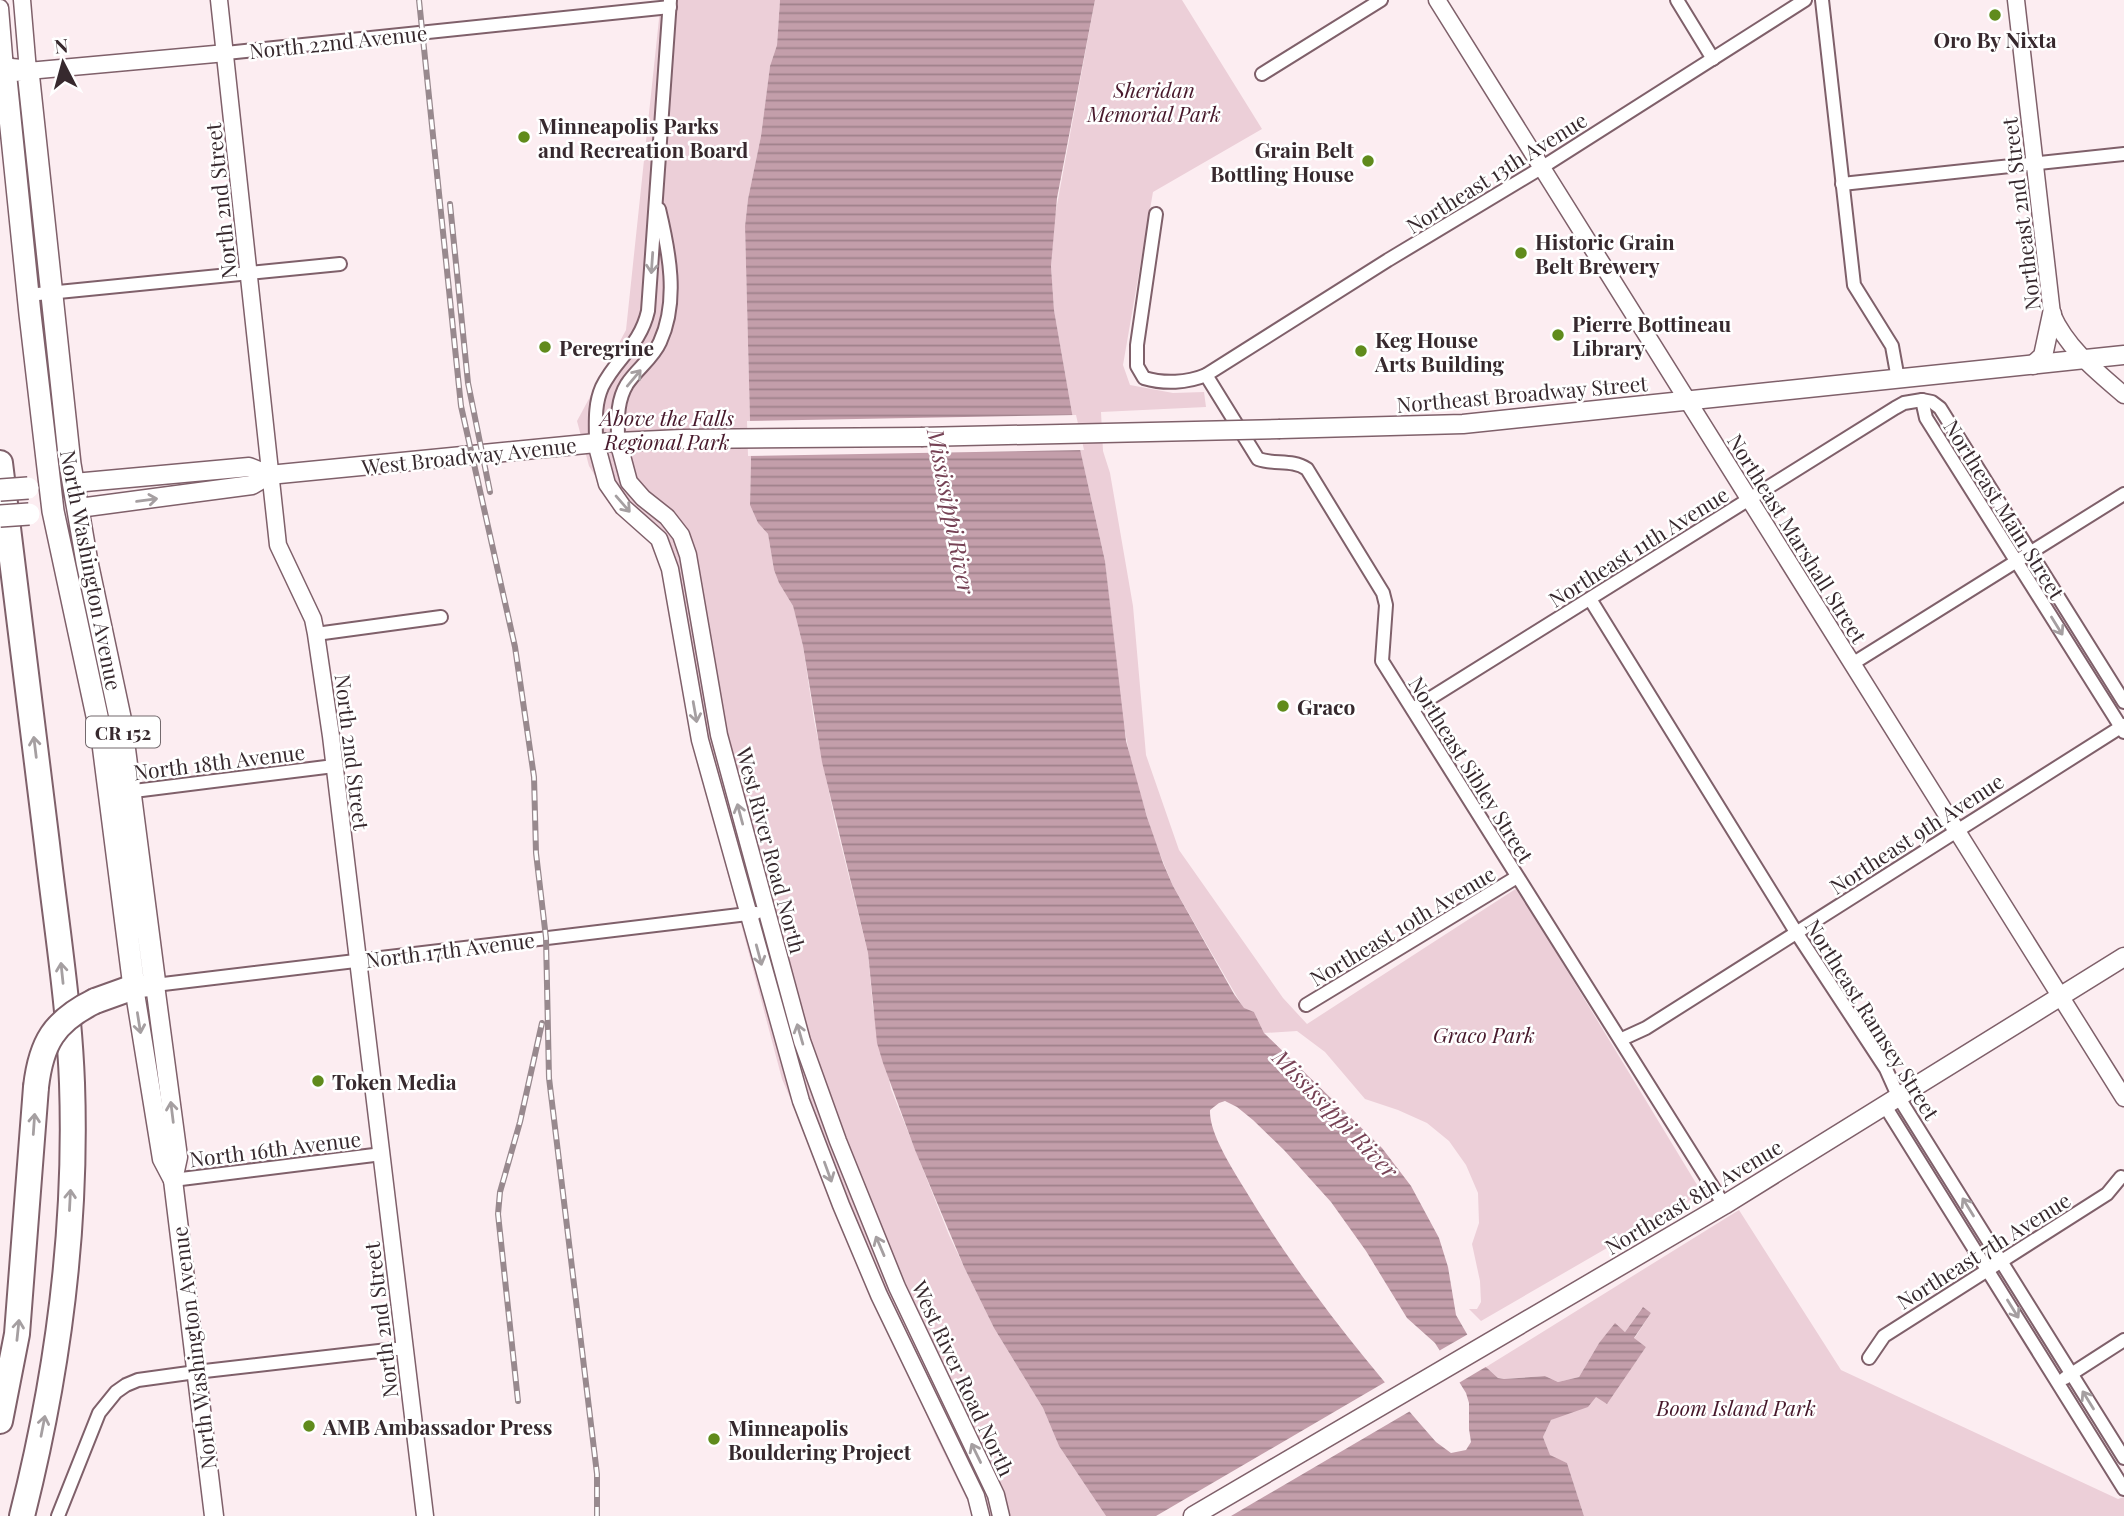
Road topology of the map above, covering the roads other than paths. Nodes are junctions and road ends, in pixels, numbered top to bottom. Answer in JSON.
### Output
{"nodes":[{"id":1,"x":22,"y":0,"type":"edge"},
{"id":2,"x":219,"y":0,"type":"edge"},
{"id":3,"x":1381,"y":0,"type":"edge"},
{"id":4,"x":1437,"y":0,"type":"edge"},
{"id":5,"x":1677,"y":0,"type":"edge"},
{"id":6,"x":1805,"y":0,"type":"edge"},
{"id":7,"x":1822,"y":0,"type":"edge"},
{"id":8,"x":2017,"y":0,"type":"edge"},
{"id":9,"x":670,"y":4,"type":"edge"},
{"id":10,"x":0,"y":8,"type":"edge"},
{"id":11,"x":226,"y":53,"type":"junction"},
{"id":12,"x":1713,"y":58,"type":"junction"},
{"id":13,"x":11,"y":68,"type":"edge"},
{"id":14,"x":1262,"y":74,"type":"dead end"},
{"id":15,"x":2124,"y":154,"type":"edge"},
{"id":16,"x":2034,"y":164,"type":"junction"},
{"id":17,"x":1541,"y":168,"type":"junction"},
{"id":18,"x":1842,"y":184,"type":"junction"},
{"id":19,"x":656,"y":195,"type":"junction"},
{"id":20,"x":1156,"y":214,"type":"dead end"},
{"id":21,"x":340,"y":264,"type":"dead end"},
{"id":22,"x":249,"y":274,"type":"junction"},
{"id":23,"x":50,"y":293,"type":"junction"},
{"id":24,"x":28,"y":295,"type":"junction"},
{"id":25,"x":2052,"y":314,"type":"junction"},
{"id":26,"x":2124,"y":355,"type":"edge"},
{"id":27,"x":2083,"y":360,"type":"junction"},
{"id":28,"x":2033,"y":365,"type":"junction"},
{"id":29,"x":1206,"y":375,"type":"junction"},
{"id":30,"x":1898,"y":379,"type":"junction"},
{"id":31,"x":2124,"y":395,"type":"edge"},
{"id":32,"x":1922,"y":400,"type":"junction"},
{"id":33,"x":1686,"y":401,"type":"junction"},
{"id":34,"x":921,"y":437,"type":"joint"},
{"id":35,"x":618,"y":442,"type":"junction"},
{"id":36,"x":596,"y":443,"type":"junction"},
{"id":37,"x":0,"y":463,"type":"edge"},
{"id":38,"x":269,"y":475,"type":"junction"},
{"id":39,"x":53,"y":485,"type":"junction"},
{"id":40,"x":0,"y":490,"type":"edge"},
{"id":41,"x":2124,"y":494,"type":"edge"},
{"id":42,"x":1748,"y":499,"type":"junction"},
{"id":43,"x":67,"y":509,"type":"junction"},
{"id":44,"x":0,"y":516,"type":"edge"},
{"id":45,"x":2030,"y":554,"type":"junction"},
{"id":46,"x":2016,"y":562,"type":"junction"},
{"id":47,"x":1590,"y":599,"type":"junction"},
{"id":48,"x":440,"y":617,"type":"dead end"},
{"id":49,"x":316,"y":634,"type":"junction"},
{"id":50,"x":1852,"y":664,"type":"junction"},
{"id":51,"x":2124,"y":702,"type":"edge"},
{"id":52,"x":1413,"y":709,"type":"junction"},
{"id":53,"x":2123,"y":728,"type":"edge"},
{"id":54,"x":334,"y":766,"type":"junction"},
{"id":55,"x":132,"y":791,"type":"junction"},
{"id":56,"x":109,"y":794,"type":"junction"},
{"id":57,"x":1955,"y":831,"type":"junction"},
{"id":58,"x":1517,"y":877,"type":"junction"},
{"id":59,"x":767,"y":912,"type":"junction"},
{"id":60,"x":748,"y":914,"type":"junction"},
{"id":61,"x":1796,"y":932,"type":"junction"},
{"id":62,"x":2124,"y":957,"type":"edge"},
{"id":63,"x":357,"y":961,"type":"junction"},
{"id":64,"x":145,"y":986,"type":"junction"},
{"id":65,"x":2059,"y":996,"type":"junction"},
{"id":66,"x":1306,"y":1005,"type":"dead end"},
{"id":67,"x":1622,"y":1039,"type":"junction"},
{"id":68,"x":2124,"y":1098,"type":"edge"},
{"id":69,"x":1892,"y":1102,"type":"junction"},
{"id":70,"x":382,"y":1154,"type":"junction"},
{"id":71,"x":2121,"y":1177,"type":"dead end"},
{"id":72,"x":173,"y":1180,"type":"junction"},
{"id":73,"x":1724,"y":1205,"type":"junction"},
{"id":74,"x":2002,"y":1262,"type":"junction"},
{"id":75,"x":1989,"y":1270,"type":"junction"},
{"id":76,"x":897,"y":1287,"type":"junction"},
{"id":77,"x":879,"y":1295,"type":"junction"},
{"id":78,"x":2124,"y":1340,"type":"edge"},
{"id":79,"x":405,"y":1348,"type":"junction"},
{"id":80,"x":1869,"y":1358,"type":"dead end"},
{"id":81,"x":196,"y":1372,"type":"junction"},
{"id":82,"x":2071,"y":1374,"type":"junction"},
{"id":83,"x":2059,"y":1382,"type":"junction"},
{"id":84,"x":0,"y":1421,"type":"edge"},
{"id":85,"x":963,"y":1425,"type":"junction"},
{"id":86,"x":946,"y":1434,"type":"junction"},
{"id":87,"x":2124,"y":1458,"type":"edge"},
{"id":88,"x":2124,"y":1489,"type":"edge"},
{"id":89,"x":21,"y":1516,"type":"edge"},
{"id":90,"x":58,"y":1516,"type":"edge"},
{"id":91,"x":214,"y":1516,"type":"edge"},
{"id":92,"x":425,"y":1516,"type":"edge"},
{"id":93,"x":981,"y":1516,"type":"edge"},
{"id":94,"x":1001,"y":1516,"type":"edge"},
{"id":95,"x":1193,"y":1516,"type":"edge"}],
"edges":[{"from":1,"to":13,"type":"street","name":"North Washington Avenue","number":"CR 152"},
{"from":2,"to":11,"type":"street","name":"North 2nd Street"},
{"from":3,"to":14,"type":"street"},
{"from":4,"to":17,"type":"street","name":"Northeast Marshall Street"},
{"from":5,"to":12,"type":"street"},
{"from":6,"to":12,"type":"street","name":"Northeast 13th Avenue"},
{"from":7,"to":18,"type":"street"},
{"from":8,"to":16,"type":"street","name":"Northeast 2nd Street"},
{"from":9,"to":11,"type":"street","name":"North 22nd Avenue"},
{"from":9,"to":19,"type":"street","name":"West River Road North"},
{"from":10,"to":13,"type":"street","name":"North Washington Avenue","number":"CR 152"},
{"from":11,"to":13,"type":"street","name":"North 22nd Avenue"},
{"from":11,"to":22,"type":"street","name":"North 2nd Street"},
{"from":12,"to":17,"type":"street","name":"Northeast 13th Avenue"},
{"from":13,"to":23,"type":"main road","name":"North Washington Avenue","number":"CR 152"},
{"from":13,"to":24,"type":"main road","name":"North Washington Avenue","number":"CR 152"},
{"from":15,"to":16,"type":"street"},
{"from":16,"to":18,"type":"street"},
{"from":16,"to":25,"type":"street","name":"Northeast 2nd Street"},
{"from":17,"to":29,"type":"street","name":"Northeast 13th Avenue"},
{"from":17,"to":33,"type":"street","name":"Northeast Marshall Street"},
{"from":18,"to":30,"type":"street"},
{"from":35,"to":19,"type":"street","name":"West River Road North","one_way":true},
{"from":19,"to":36,"type":"street","name":"West River Road North","one_way":true},
{"from":20,"to":29,"type":"street"},
{"from":21,"to":22,"type":"street"},
{"from":22,"to":23,"type":"street"},
{"from":22,"to":38,"type":"street","name":"North 2nd Street"},
{"from":23,"to":24,"type":"street"},
{"from":23,"to":39,"type":"main road","name":"North Washington Avenue","number":"CR 152"},
{"from":24,"to":39,"type":"main road","name":"North Washington Avenue","number":"CR 152"},
{"from":25,"to":27,"type":"street","name":"Northeast 2nd Street"},
{"from":25,"to":28,"type":"main road"},
{"from":26,"to":27,"type":"main road","name":"Northeast Broadway Street"},
{"from":27,"to":28,"type":"main road","name":"Northeast Broadway Street"},
{"from":27,"to":31,"type":"street","name":"Northeast 2nd Street"},
{"from":28,"to":30,"type":"main road","name":"Northeast Broadway Street"},
{"from":29,"to":52,"type":"street","name":"Northeast Sibley Street"},
{"from":30,"to":33,"type":"main road","name":"Northeast Broadway Street"},
{"from":32,"to":42,"type":"street","name":"Northeast 11th Avenue"},
{"from":32,"to":45,"type":"street","name":"Northeast Main Street"},
{"from":32,"to":46,"type":"street","name":"Northeast Main Street"},
{"from":33,"to":34,"type":"main road","name":"Northeast Broadway Street","bridge":true},
{"from":33,"to":42,"type":"street","name":"Northeast Marshall Street"},
{"from":34,"to":35,"type":"main road","name":"West Broadway Avenue"},
{"from":35,"to":36,"type":"main road","name":"West Broadway Avenue"},
{"from":59,"to":35,"type":"street","name":"West River Road North","one_way":true},
{"from":36,"to":38,"type":"main road","name":"West Broadway Avenue"},
{"from":36,"to":60,"type":"street","name":"West River Road North","one_way":true},
{"from":89,"to":37,"type":"highway","one_way":true},
{"from":38,"to":39,"type":"main road","name":"West Broadway Avenue"},
{"from":43,"to":38,"type":"main road","name":"West Broadway Avenue","one_way":true},
{"from":38,"to":49,"type":"street","name":"North 2nd Street"},
{"from":39,"to":40,"type":"main road","name":"West Broadway Avenue","bridge":true},
{"from":39,"to":43,"type":"main road","name":"North Washington Avenue","number":"CR 152"},
{"from":41,"to":45,"type":"street"},
{"from":42,"to":47,"type":"street","name":"Northeast 11th Avenue"},
{"from":42,"to":50,"type":"street","name":"Northeast Marshall Street"},
{"from":43,"to":44,"type":"main road","name":"West Broadway Avenue","bridge":true},
{"from":43,"to":55,"type":"main road","name":"North Washington Avenue","number":"CR 152"},
{"from":43,"to":56,"type":"main road","name":"North Washington Avenue","number":"CR 152"},
{"from":45,"to":46,"type":"street"},
{"from":45,"to":51,"type":"street","name":"Northeast Main Street"},
{"from":46,"to":50,"type":"street"},
{"from":46,"to":53,"type":"street","name":"Northeast Main Street","one_way":true},
{"from":47,"to":52,"type":"street","name":"Northeast 11th Avenue"},
{"from":47,"to":61,"type":"street","name":"Northeast Ramsey Street"},
{"from":48,"to":49,"type":"street"},
{"from":49,"to":54,"type":"street","name":"North 2nd Street"},
{"from":50,"to":57,"type":"street","name":"Northeast Marshall Street"},
{"from":52,"to":58,"type":"street","name":"Northeast Sibley Street"},
{"from":53,"to":57,"type":"street","name":"Northeast 9th Avenue"},
{"from":54,"to":55,"type":"street","name":"North 18th Avenue"},
{"from":54,"to":63,"type":"street","name":"North 2nd Street"},
{"from":55,"to":56,"type":"street","name":"North 18th Avenue"},
{"from":55,"to":64,"type":"main road","name":"North Washington Avenue","number":"CR 152"},
{"from":56,"to":64,"type":"main road","name":"North Washington Avenue","number":"CR 152"},
{"from":57,"to":61,"type":"street","name":"Northeast 9th Avenue"},
{"from":57,"to":65,"type":"street","name":"Northeast Marshall Street"},
{"from":58,"to":66,"type":"street","name":"Northeast 10th Avenue"},
{"from":58,"to":67,"type":"street","name":"Northeast Sibley Street"},
{"from":59,"to":60,"type":"street","name":"North 17th Avenue"},
{"from":76,"to":59,"type":"street","name":"West River Road North","one_way":true},
{"from":60,"to":63,"type":"street","name":"North 17th Avenue"},
{"from":60,"to":77,"type":"street","name":"West River Road North","one_way":true},
{"from":61,"to":67,"type":"street","name":"Northeast 9th Avenue"},
{"from":61,"to":69,"type":"street","name":"Northeast Ramsey Street"},
{"from":62,"to":65,"type":"main road","name":"Northeast 8th Avenue"},
{"from":63,"to":64,"type":"street","name":"North 17th Avenue"},
{"from":63,"to":70,"type":"street","name":"North 2nd Street"},
{"from":64,"to":72,"type":"main road","name":"North Washington Avenue","number":"CR 152"},
{"from":84,"to":64,"type":"highway","one_way":true,"bridge":true},
{"from":65,"to":68,"type":"street","name":"Northeast Marshall Street"},
{"from":65,"to":69,"type":"main road","name":"Northeast 8th Avenue"},
{"from":67,"to":73,"type":"street","name":"Northeast Sibley Street"},
{"from":69,"to":73,"type":"main road","name":"Northeast 8th Avenue"},
{"from":74,"to":69,"type":"street","name":"Northeast Ramsey Street","one_way":true},
{"from":69,"to":75,"type":"street","name":"Northeast Ramsey Street"},
{"from":70,"to":72,"type":"street","name":"North 16th Avenue"},
{"from":70,"to":79,"type":"street","name":"North 2nd Street"},
{"from":71,"to":74,"type":"street","name":"Northeast 7th Avenue"},
{"from":72,"to":81,"type":"main road","name":"North Washington Avenue","number":"CR 152"},
{"from":73,"to":95,"type":"main road","name":"Northeast 8th Avenue"},
{"from":74,"to":75,"type":"street","name":"Northeast 7th Avenue"},
{"from":74,"to":82,"type":"street","name":"Northeast Ramsey Street"},
{"from":75,"to":80,"type":"street","name":"Northeast 7th Avenue"},
{"from":75,"to":83,"type":"street","name":"Northeast Ramsey Street","one_way":true},
{"from":76,"to":77,"type":"street"},
{"from":76,"to":85,"type":"street","name":"West River Road North"},
{"from":77,"to":86,"type":"street","name":"West River Road North"},
{"from":78,"to":82,"type":"street"},
{"from":79,"to":81,"type":"street"},
{"from":79,"to":92,"type":"street","name":"North 2nd Street"},
{"from":81,"to":90,"type":"street"},
{"from":81,"to":91,"type":"main road","name":"North Washington Avenue","number":"CR 152"},
{"from":82,"to":83,"type":"street"},
{"from":87,"to":82,"type":"street","name":"Northeast Ramsey Street","one_way":true},
{"from":83,"to":88,"type":"street","name":"Northeast Ramsey Street"},
{"from":85,"to":86,"type":"street"},
{"from":94,"to":85,"type":"street","name":"West River Road North","one_way":true},
{"from":86,"to":93,"type":"street","name":"West River Road North"}]}
